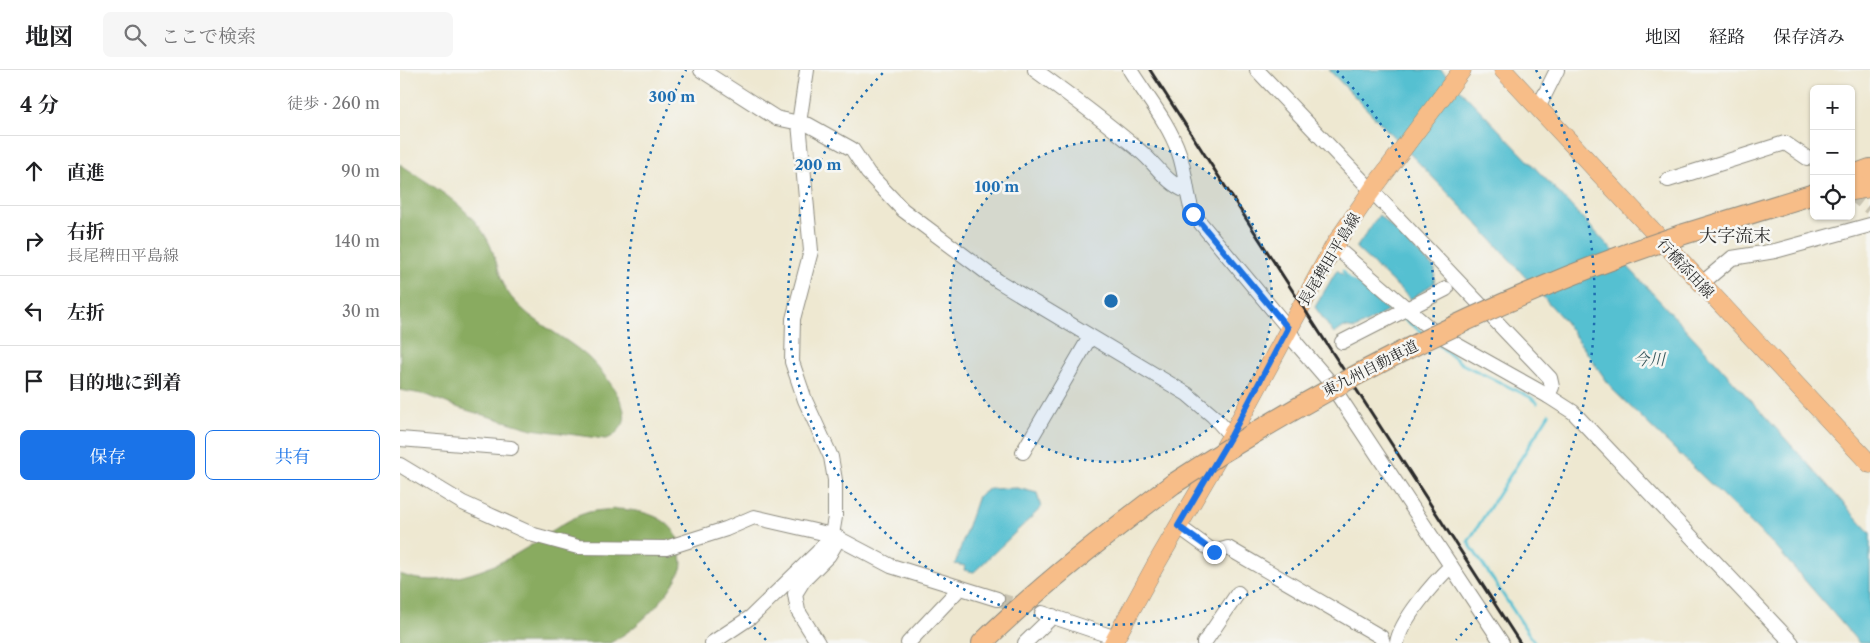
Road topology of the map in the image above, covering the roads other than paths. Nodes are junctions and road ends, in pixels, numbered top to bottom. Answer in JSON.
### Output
{"nodes":[{"id":1,"x":701,"y":70,"type":"edge"},
{"id":2,"x":807,"y":70,"type":"edge"},
{"id":3,"x":1035,"y":70,"type":"edge"},
{"id":4,"x":1130,"y":70,"type":"edge"},
{"id":5,"x":1257,"y":70,"type":"edge"},
{"id":6,"x":1462,"y":70,"type":"edge"},
{"id":7,"x":1503,"y":70,"type":"edge"},
{"id":8,"x":1557,"y":70,"type":"edge"},
{"id":9,"x":1538,"y":108,"type":"junction"},
{"id":10,"x":799,"y":122,"type":"junction"},
{"id":11,"x":1807,"y":158,"type":"dead end"},
{"id":12,"x":1152,"y":161,"type":"junction"},
{"id":13,"x":1182,"y":167,"type":"junction"},
{"id":14,"x":1870,"y":169,"type":"edge"},
{"id":15,"x":1854,"y":175,"type":"edge"},
{"id":16,"x":1870,"y":178,"type":"edge"},
{"id":17,"x":1668,"y":180,"type":"dead end"},
{"id":18,"x":1855,"y":183,"type":"edge"},
{"id":19,"x":1375,"y":187,"type":"junction"},
{"id":20,"x":1870,"y":187,"type":"edge"},
{"id":21,"x":1855,"y":189,"type":"edge"},
{"id":22,"x":1186,"y":191,"type":"junction"},
{"id":23,"x":1810,"y":195,"type":"edge"},
{"id":24,"x":1870,"y":225,"type":"edge"},
{"id":25,"x":1334,"y":246,"type":"junction"},
{"id":26,"x":1701,"y":284,"type":"junction"},
{"id":27,"x":1446,"y":289,"type":"dead end"},
{"id":28,"x":1407,"y":310,"type":"junction"},
{"id":29,"x":1288,"y":328,"type":"junction"},
{"id":30,"x":1090,"y":337,"type":"junction"},
{"id":31,"x":1342,"y":342,"type":"dead end"},
{"id":32,"x":1548,"y":396,"type":"junction"},
{"id":33,"x":1231,"y":436,"type":"junction"},
{"id":34,"x":400,"y":439,"type":"edge"},
{"id":35,"x":511,"y":448,"type":"dead end"},
{"id":36,"x":1023,"y":452,"type":"dead end"},
{"id":37,"x":1870,"y":464,"type":"edge"},
{"id":38,"x":400,"y":465,"type":"edge"},
{"id":39,"x":1178,"y":526,"type":"junction"},
{"id":40,"x":835,"y":537,"type":"junction"},
{"id":41,"x":1450,"y":566,"type":"junction"},
{"id":42,"x":960,"y":588,"type":"junction"},
{"id":43,"x":1238,"y":593,"type":"dead end"},
{"id":44,"x":997,"y":599,"type":"tunnel mouth"},
{"id":45,"x":1114,"y":641,"type":"edge"},
{"id":46,"x":712,"y":643,"type":"edge"},
{"id":47,"x":818,"y":643,"type":"edge"},
{"id":48,"x":908,"y":643,"type":"edge"},
{"id":49,"x":982,"y":643,"type":"edge"},
{"id":50,"x":1025,"y":643,"type":"edge"},
{"id":51,"x":1204,"y":643,"type":"edge"},
{"id":52,"x":1383,"y":643,"type":"edge"},
{"id":53,"x":1397,"y":643,"type":"edge"},
{"id":54,"x":1502,"y":643,"type":"edge"},
{"id":55,"x":1792,"y":643,"type":"edge"}],
"edges":[{"from":1,"to":10,"type":"street"},
{"from":2,"to":10,"type":"street"},
{"from":3,"to":12,"type":"street"},
{"from":4,"to":13,"type":"street"},
{"from":5,"to":19,"type":"street"},
{"from":6,"to":19,"type":"main road","name":"長尾稗田平島線"},
{"from":7,"to":9,"type":"main road","name":"行橋添田線"},
{"from":8,"to":9,"type":"street"},
{"from":9,"to":26,"type":"main road","name":"行橋添田線"},
{"from":10,"to":30,"type":"street"},
{"from":10,"to":40,"type":"street"},
{"from":11,"to":17,"type":"street"},
{"from":12,"to":13,"type":"street"},
{"from":12,"to":22,"type":"street"},
{"from":13,"to":22,"type":"street"},
{"from":14,"to":15,"type":"highway"},
{"from":16,"to":18,"type":"highway"},
{"from":19,"to":25,"type":"main road","name":"長尾稗田平島線"},
{"from":19,"to":32,"type":"street"},
{"from":20,"to":21,"type":"highway"},
{"from":22,"to":29,"type":"street"},
{"from":23,"to":49,"type":"highway","name":"東九州自動車道","bridge":true},
{"from":24,"to":26,"type":"street"},
{"from":25,"to":28,"type":"street"},
{"from":25,"to":29,"type":"main road","name":"長尾稗田平島線"},
{"from":26,"to":37,"type":"main road","name":"行橋添田線"},
{"from":27,"to":28,"type":"street"},
{"from":28,"to":31,"type":"street"},
{"from":28,"to":32,"type":"street"},
{"from":29,"to":33,"type":"main road","name":"長尾稗田平島線"},
{"from":29,"to":41,"type":"street"},
{"from":30,"to":33,"type":"street"},
{"from":30,"to":36,"type":"street"},
{"from":32,"to":55,"type":"street"},
{"from":33,"to":39,"type":"main road","name":"長尾稗田平島線"},
{"from":34,"to":35,"type":"street"},
{"from":38,"to":40,"type":"street"},
{"from":39,"to":45,"type":"main road","name":"長尾稗田平島線"},
{"from":39,"to":52,"type":"street"},
{"from":40,"to":42,"type":"street"},
{"from":40,"to":46,"type":"street"},
{"from":40,"to":47,"type":"street"},
{"from":41,"to":53,"type":"street"},
{"from":41,"to":54,"type":"street"},
{"from":42,"to":44,"type":"street"},
{"from":42,"to":48,"type":"street"},
{"from":43,"to":51,"type":"street"},
{"from":45,"to":50,"type":"street"}]}
